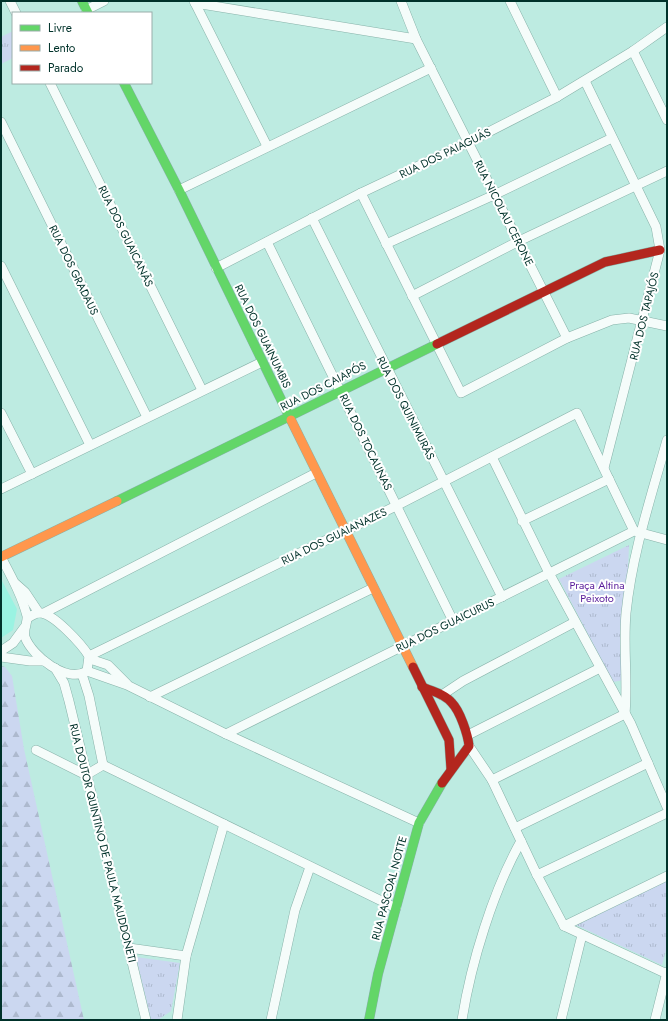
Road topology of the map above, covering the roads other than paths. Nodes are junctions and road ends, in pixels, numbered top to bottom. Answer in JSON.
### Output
{"nodes":[{"id":1,"x":10,"y":1,"type":"edge"},
{"id":2,"x":82,"y":1,"type":"edge"},
{"id":3,"x":104,"y":1,"type":"edge"},
{"id":4,"x":401,"y":1,"type":"edge"},
{"id":5,"x":195,"y":2,"type":"edge"},
{"id":6,"x":514,"y":3,"type":"edge"},
{"id":7,"x":16,"y":12,"type":"edge"},
{"id":8,"x":87,"y":12,"type":"edge"},
{"id":9,"x":667,"y":27,"type":"edge"},
{"id":10,"x":416,"y":39,"type":"junction"},
{"id":11,"x":633,"y":51,"type":"junction"},
{"id":12,"x":431,"y":68,"type":"junction"},
{"id":13,"x":585,"y":81,"type":"junction"},
{"id":14,"x":50,"y":84,"type":"edge"},
{"id":15,"x":125,"y":84,"type":"edge"},
{"id":16,"x":557,"y":97,"type":"junction"},
{"id":17,"x":666,"y":115,"type":"edge"},
{"id":18,"x":1,"y":122,"type":"edge"},
{"id":19,"x":612,"y":138,"type":"junction"},
{"id":20,"x":468,"y":142,"type":"junction"},
{"id":21,"x":267,"y":146,"type":"junction"},
{"id":22,"x":667,"y":170,"type":"edge"},
{"id":23,"x":635,"y":185,"type":"junction"},
{"id":24,"x":179,"y":190,"type":"junction"},
{"id":25,"x":361,"y":193,"type":"junction"},
{"id":26,"x":494,"y":196,"type":"junction"},
{"id":27,"x":312,"y":218,"type":"junction"},
{"id":28,"x":519,"y":241,"type":"junction"},
{"id":29,"x":267,"y":242,"type":"junction"},
{"id":30,"x":386,"y":244,"type":"junction"},
{"id":31,"x":660,"y":250,"type":"junction"},
{"id":32,"x":1,"y":266,"type":"edge"},
{"id":33,"x":216,"y":268,"type":"junction"},
{"id":34,"x":543,"y":291,"type":"junction"},
{"id":35,"x":412,"y":296,"type":"junction"},
{"id":36,"x":643,"y":320,"type":"junction"},
{"id":37,"x":667,"y":326,"type":"edge"},
{"id":38,"x":566,"y":338,"type":"junction"},
{"id":39,"x":435,"y":344,"type":"junction"},
{"id":40,"x":262,"y":362,"type":"junction"},
{"id":41,"x":386,"y":368,"type":"junction"},
{"id":42,"x":202,"y":390,"type":"junction"},
{"id":43,"x":341,"y":391,"type":"junction"},
{"id":44,"x":1,"y":413,"type":"edge"},
{"id":45,"x":147,"y":417,"type":"junction"},
{"id":46,"x":290,"y":417,"type":"junction"},
{"id":47,"x":667,"y":440,"type":"edge"},
{"id":48,"x":90,"y":445,"type":"junction"},
{"id":49,"x":492,"y":457,"type":"junction"},
{"id":50,"x":604,"y":468,"type":"junction"},
{"id":51,"x":316,"y":473,"type":"junction"},
{"id":52,"x":32,"y":474,"type":"junction"},
{"id":53,"x":609,"y":480,"type":"junction"},
{"id":54,"x":443,"y":482,"type":"junction"},
{"id":55,"x":1,"y":489,"type":"edge"},
{"id":56,"x":396,"y":506,"type":"junction"},
{"id":57,"x":522,"y":521,"type":"junction"},
{"id":58,"x":344,"y":530,"type":"junction"},
{"id":59,"x":638,"y":532,"type":"junction"},
{"id":60,"x":667,"y":540,"type":"edge"},
{"id":61,"x":1,"y":557,"type":"edge"},
{"id":62,"x":549,"y":574,"type":"junction"},
{"id":63,"x":14,"y":582,"type":"junction"},
{"id":64,"x":373,"y":588,"type":"junction"},
{"id":65,"x":502,"y":597,"type":"junction"},
{"id":66,"x":41,"y":613,"type":"junction"},
{"id":67,"x":28,"y":618,"type":"junction"},
{"id":68,"x":453,"y":621,"type":"junction"},
{"id":69,"x":575,"y":622,"type":"junction"},
{"id":70,"x":24,"y":628,"type":"junction"},
{"id":71,"x":402,"y":646,"type":"junction"},
{"id":72,"x":1,"y":651,"type":"edge"},
{"id":73,"x":1,"y":657,"type":"edge"},
{"id":74,"x":90,"y":658,"type":"junction"},
{"id":75,"x":44,"y":661,"type":"junction"},
{"id":76,"x":55,"y":668,"type":"junction"},
{"id":77,"x":600,"y":668,"type":"junction"},
{"id":78,"x":84,"y":673,"type":"junction"},
{"id":79,"x":128,"y":685,"type":"junction"},
{"id":80,"x":422,"y":687,"type":"junction"},
{"id":81,"x":442,"y":695,"type":"junction"},
{"id":82,"x":150,"y":697,"type":"junction"},
{"id":83,"x":625,"y":714,"type":"junction"},
{"id":84,"x":226,"y":734,"type":"junction"},
{"id":85,"x":468,"y":735,"type":"junction"},
{"id":86,"x":469,"y":746,"type":"junction"},
{"id":87,"x":36,"y":750,"type":"dead end"},
{"id":88,"x":648,"y":763,"type":"junction"},
{"id":89,"x":103,"y":765,"type":"junction"},
{"id":90,"x":451,"y":769,"type":"junction"},
{"id":91,"x":86,"y":775,"type":"junction"},
{"id":92,"x":492,"y":780,"type":"junction"},
{"id":93,"x":667,"y":807,"type":"edge"},
{"id":94,"x":667,"y":813,"type":"edge"},
{"id":95,"x":419,"y":823,"type":"junction"},
{"id":96,"x":224,"y":824,"type":"junction"},
{"id":97,"x":515,"y":828,"type":"junction"},
{"id":98,"x":521,"y":841,"type":"junction"},
{"id":99,"x":310,"y":867,"type":"junction"},
{"id":100,"x":537,"y":875,"type":"junction"},
{"id":101,"x":667,"y":876,"type":"edge"},
{"id":102,"x":396,"y":908,"type":"junction"},
{"id":103,"x":564,"y":926,"type":"junction"},
{"id":104,"x":582,"y":935,"type":"junction"},
{"id":105,"x":129,"y":948,"type":"junction"},
{"id":106,"x":186,"y":956,"type":"junction"},
{"id":107,"x":667,"y":973,"type":"edge"},
{"id":108,"x":146,"y":1020,"type":"edge"},
{"id":109,"x":177,"y":1020,"type":"edge"},
{"id":110,"x":271,"y":1020,"type":"edge"},
{"id":111,"x":369,"y":1020,"type":"edge"},
{"id":112,"x":462,"y":1020,"type":"edge"},
{"id":113,"x":561,"y":1020,"type":"edge"},
{"id":114,"x":656,"y":1020,"type":"edge"}],
"edges":[{"from":1,"to":7,"type":"street"},
{"from":2,"to":8,"type":"street"},
{"from":3,"to":8,"type":"street"},
{"from":4,"to":10,"type":"street","name":"RUA NICOLAU CERONE"},
{"from":5,"to":10,"type":"street"},
{"from":5,"to":21,"type":"street"},
{"from":6,"to":16,"type":"street"},
{"from":9,"to":11,"type":"street","name":"RUA DOS PAIAGUÁS"},
{"from":10,"to":12,"type":"street","name":"RUA NICOLAU CERONE"},
{"from":11,"to":13,"type":"street","name":"RUA DOS PAIAGUÁS"},
{"from":11,"to":17,"type":"street"},
{"from":12,"to":20,"type":"street","name":"RUA NICOLAU CERONE"},
{"from":12,"to":21,"type":"street"},
{"from":13,"to":16,"type":"street","name":"RUA DOS PAIAGUÁS"},
{"from":13,"to":19,"type":"street","name":"RUA DOS TAPAJÓS"},
{"from":14,"to":42,"type":"street","name":"RUA DOS GUAICANÃS"},
{"from":15,"to":24,"type":"street","name":"RUA DOS GUAINUMBIS"},
{"from":16,"to":20,"type":"street","name":"RUA DOS PAIAGUÁS"},
{"from":18,"to":45,"type":"street","name":"RUA DOS GRADAUS"},
{"from":19,"to":23,"type":"street","name":"RUA DOS TAPAJÓS"},
{"from":19,"to":26,"type":"street"},
{"from":20,"to":25,"type":"street","name":"RUA DOS PAIAGUÁS"},
{"from":20,"to":26,"type":"street","name":"RUA NICOLAU CERONE"},
{"from":21,"to":24,"type":"street"},
{"from":22,"to":23,"type":"street"},
{"from":23,"to":28,"type":"street"},
{"from":23,"to":31,"type":"street","name":"RUA DOS TAPAJÓS"},
{"from":24,"to":33,"type":"street","name":"RUA DOS GUAINUMBIS"},
{"from":25,"to":27,"type":"street","name":"RUA DOS PAIAGUÁS"},
{"from":25,"to":30,"type":"street"},
{"from":26,"to":28,"type":"street","name":"RUA NICOLAU CERONE"},
{"from":26,"to":30,"type":"street"},
{"from":27,"to":29,"type":"street","name":"RUA DOS PAIAGUÁS"},
{"from":27,"to":41,"type":"street","name":"RUA DOS QUINIMURÃS"},
{"from":28,"to":34,"type":"street","name":"RUA NICOLAU CERONE"},
{"from":28,"to":35,"type":"street"},
{"from":29,"to":33,"type":"street","name":"RUA DOS PAIAGUÁS"},
{"from":29,"to":43,"type":"street","name":"RUA DOS TOCAUNAS"},
{"from":30,"to":35,"type":"street"},
{"from":31,"to":34,"type":"street","name":"RUA DOS CAIAPÓS"},
{"from":31,"to":36,"type":"street","name":"RUA DOS TAPAJÓS"},
{"from":32,"to":48,"type":"street"},
{"from":33,"to":40,"type":"street","name":"RUA DOS GUAINUMBIS"},
{"from":34,"to":38,"type":"street","name":"RUA NICOLAU CERONE"},
{"from":34,"to":39,"type":"street","name":"RUA DOS CAIAPÓS"},
{"from":35,"to":39,"type":"street"},
{"from":36,"to":37,"type":"street"},
{"from":36,"to":38,"type":"street"},
{"from":36,"to":50,"type":"street","name":"RUA DOS TAPAJÓS"},
{"from":38,"to":39,"type":"street"},
{"from":39,"to":41,"type":"street","name":"RUA DOS CAIAPÓS"},
{"from":40,"to":42,"type":"street"},
{"from":40,"to":46,"type":"street","name":"RUA DOS GUAINUMBIS"},
{"from":41,"to":43,"type":"street","name":"RUA DOS CAIAPÓS"},
{"from":41,"to":54,"type":"street","name":"RUA DOS QUINIMURÃS"},
{"from":42,"to":45,"type":"street"},
{"from":43,"to":46,"type":"street","name":"RUA DOS CAIAPÓS"},
{"from":43,"to":56,"type":"street","name":"RUA DOS TOCAUNAS"},
{"from":44,"to":52,"type":"street"},
{"from":45,"to":48,"type":"street"},
{"from":46,"to":51,"type":"street","name":"RUA DOS GUAINUMBIS"},
{"from":46,"to":61,"type":"street","name":"RUA DOS CAIAPÓS"},
{"from":47,"to":59,"type":"street"},
{"from":48,"to":52,"type":"street"},
{"from":49,"to":50,"type":"street","name":"RUA DOS GUAIANAZES"},
{"from":49,"to":54,"type":"street","name":"RUA DOS GUAIANAZES"},
{"from":49,"to":57,"type":"street"},
{"from":50,"to":53,"type":"street"},
{"from":51,"to":58,"type":"street","name":"RUA DOS GUAINUMBIS"},
{"from":51,"to":66,"type":"street"},
{"from":52,"to":55,"type":"street"},
{"from":53,"to":57,"type":"street"},
{"from":53,"to":59,"type":"street"},
{"from":54,"to":56,"type":"street","name":"RUA DOS GUAIANAZES"},
{"from":54,"to":65,"type":"street","name":"RUA DOS QUINIMURÃS"},
{"from":56,"to":58,"type":"street","name":"RUA DOS GUAIANAZES"},
{"from":56,"to":68,"type":"street","name":"RUA DOS TOCAUNAS"},
{"from":57,"to":62,"type":"street"},
{"from":58,"to":64,"type":"street","name":"RUA DOS GUAINUMBIS"},
{"from":58,"to":74,"type":"street","name":"RUA DOS GUAIANAZES"},
{"from":59,"to":60,"type":"street"},
{"from":59,"to":62,"type":"street","name":"RUA DOS GUAICURUS"},
{"from":59,"to":83,"type":"street"},
{"from":61,"to":63,"type":"street"},
{"from":62,"to":65,"type":"street","name":"RUA DOS GUAICURUS"},
{"from":62,"to":69,"type":"street"},
{"from":63,"to":66,"type":"street"},
{"from":63,"to":67,"type":"street"},
{"from":64,"to":71,"type":"street","name":"RUA DOS GUAINUMBIS"},
{"from":64,"to":82,"type":"street"},
{"from":65,"to":68,"type":"street","name":"RUA DOS GUAICURUS"},
{"from":66,"to":67,"type":"street"},
{"from":66,"to":74,"type":"street"},
{"from":67,"to":70,"type":"street"},
{"from":68,"to":71,"type":"street","name":"RUA DOS GUAICURUS"},
{"from":69,"to":77,"type":"street"},
{"from":69,"to":81,"type":"street"},
{"from":70,"to":72,"type":"street"},
{"from":70,"to":75,"type":"street"},
{"from":71,"to":80,"type":"street","name":"RUA DOS GUAINUMBIS"},
{"from":71,"to":84,"type":"street","name":"RUA DOS GUAICURUS"},
{"from":73,"to":75,"type":"street"},
{"from":74,"to":78,"type":"street"},
{"from":74,"to":79,"type":"street"},
{"from":75,"to":76,"type":"street"},
{"from":76,"to":78,"type":"street"},
{"from":76,"to":91,"type":"street","name":"RUA DOUTOR QUINTINO DE PAULA MAUDDONETI"},
{"from":77,"to":83,"type":"street"},
{"from":77,"to":85,"type":"street"},
{"from":78,"to":79,"type":"street"},
{"from":78,"to":89,"type":"street"},
{"from":79,"to":82,"type":"street"},
{"from":80,"to":81,"type":"street"},
{"from":80,"to":90,"type":"street","name":"RUA DOS GUAINUMBIS"},
{"from":81,"to":85,"type":"street"},
{"from":82,"to":84,"type":"street"},
{"from":83,"to":88,"type":"street"},
{"from":83,"to":92,"type":"street"},
{"from":84,"to":95,"type":"street"},
{"from":85,"to":86,"type":"street"},
{"from":86,"to":90,"type":"street"},
{"from":86,"to":92,"type":"street"},
{"from":87,"to":91,"type":"street"},
{"from":88,"to":93,"type":"street"},
{"from":88,"to":97,"type":"street"},
{"from":89,"to":91,"type":"street"},
{"from":89,"to":96,"type":"street"},
{"from":90,"to":95,"type":"street","name":"RUA PASCOAL NOTTE"},
{"from":91,"to":105,"type":"street","name":"RUA DOUTOR QUINTINO DE PAULA MAUDDONETI"},
{"from":92,"to":97,"type":"street"},
{"from":94,"to":100,"type":"street"},
{"from":95,"to":102,"type":"street","name":"RUA PASCOAL NOTTE"},
{"from":96,"to":99,"type":"street"},
{"from":96,"to":106,"type":"street"},
{"from":97,"to":98,"type":"street"},
{"from":98,"to":100,"type":"street"},
{"from":98,"to":112,"type":"street"},
{"from":99,"to":102,"type":"street"},
{"from":99,"to":110,"type":"street"},
{"from":100,"to":103,"type":"street"},
{"from":101,"to":103,"type":"street"},
{"from":102,"to":111,"type":"street","name":"RUA PASCOAL NOTTE"},
{"from":103,"to":104,"type":"street"},
{"from":104,"to":107,"type":"street"},
{"from":104,"to":113,"type":"street"},
{"from":105,"to":106,"type":"street"},
{"from":105,"to":108,"type":"street","name":"RUA DOUTOR QUINTINO DE PAULA MAUDDONETI"},
{"from":106,"to":109,"type":"street"},
{"from":107,"to":114,"type":"street"}]}
